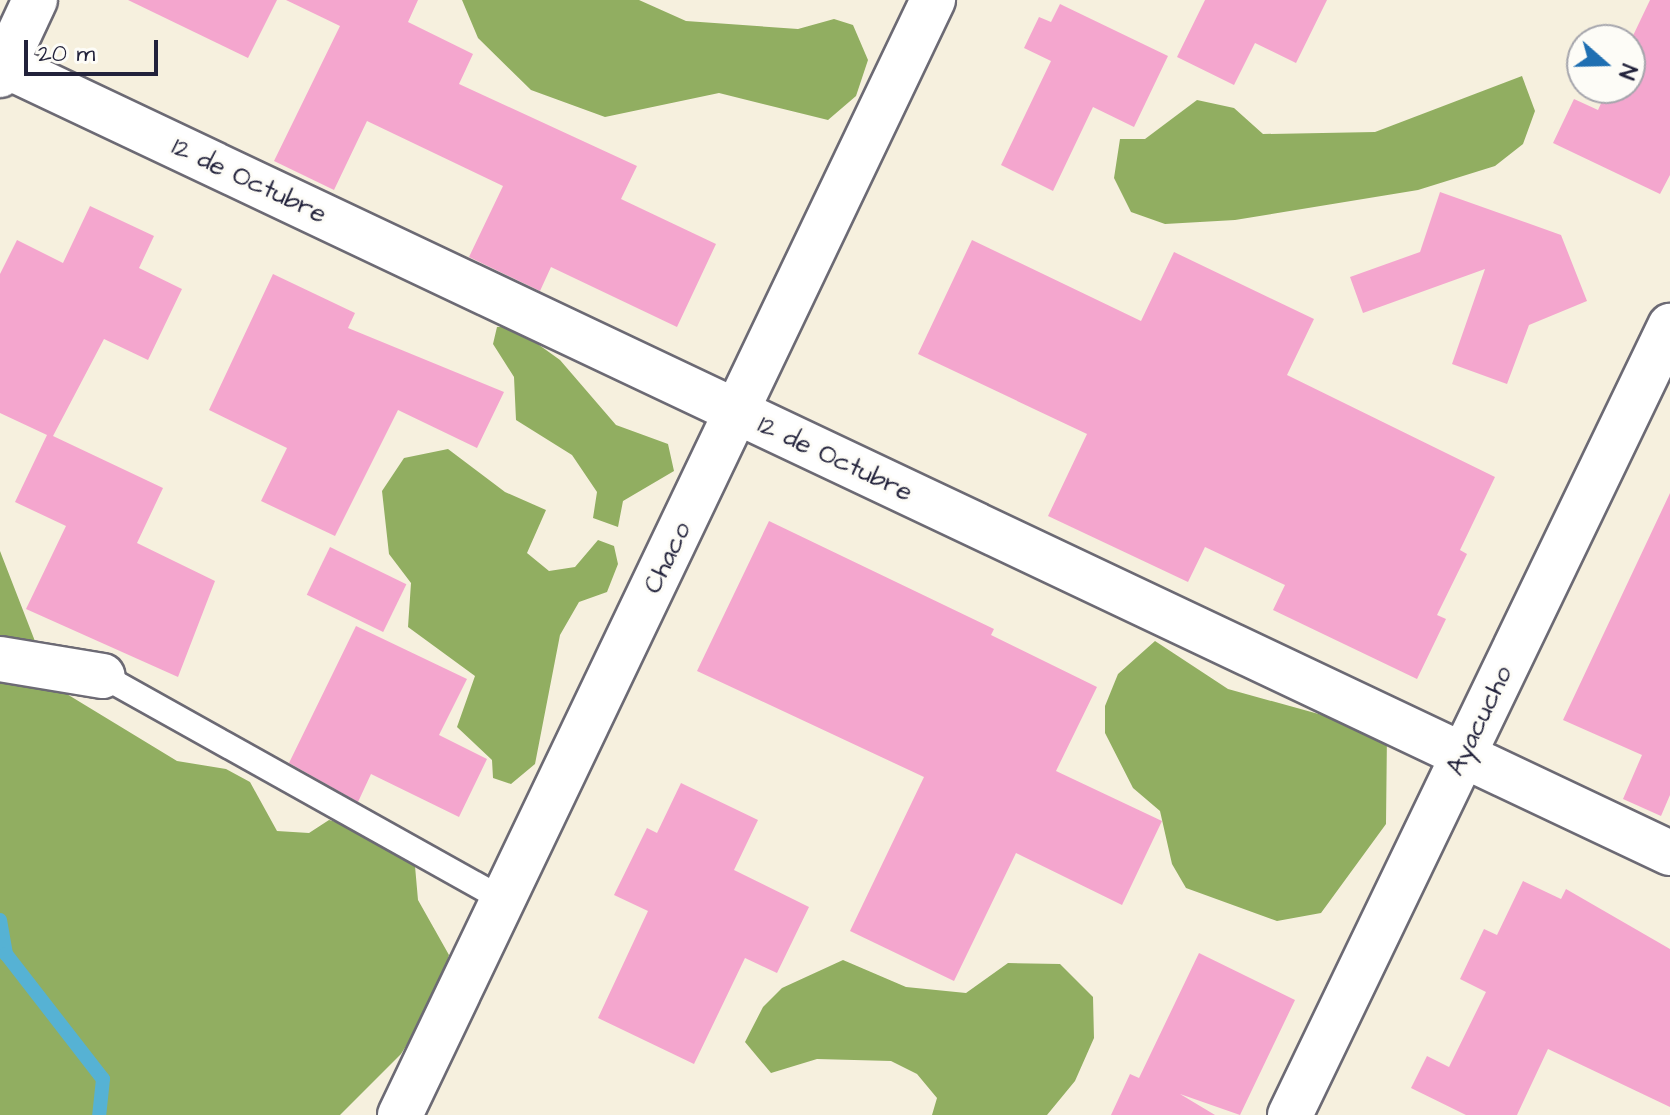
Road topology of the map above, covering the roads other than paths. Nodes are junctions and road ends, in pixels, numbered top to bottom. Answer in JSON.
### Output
{"nodes":[{"id":1,"x":35,"y":0,"type":"edge"},
{"id":2,"x":933,"y":0,"type":"edge"},
{"id":3,"x":1,"y":68,"type":"edge"},
{"id":4,"x":1670,"y":326,"type":"edge"},
{"id":5,"x":738,"y":413,"type":"junction"},
{"id":6,"x":0,"y":659,"type":"edge"},
{"id":7,"x":103,"y":676,"type":"joint"},
{"id":8,"x":1463,"y":755,"type":"junction"},
{"id":9,"x":1670,"y":853,"type":"edge"},
{"id":10,"x":503,"y":900,"type":"junction"},
{"id":11,"x":400,"y":1115,"type":"edge"},
{"id":12,"x":1290,"y":1115,"type":"edge"}],
"edges":[{"from":1,"to":3,"type":"street"},
{"from":2,"to":5,"type":"street","name":"Chaco"},
{"from":3,"to":5,"type":"street","name":"12 de Octubre"},
{"from":4,"to":8,"type":"street","name":"Ayacucho"},
{"from":5,"to":8,"type":"street","name":"12 de Octubre"},
{"from":5,"to":10,"type":"street","name":"Chaco"},
{"from":6,"to":7,"type":"street"},
{"from":7,"to":10,"type":"lane"},
{"from":8,"to":9,"type":"street","name":"12 de Octubre"},
{"from":8,"to":12,"type":"street","name":"Ayacucho"},
{"from":10,"to":11,"type":"street","name":"Chaco"}]}
